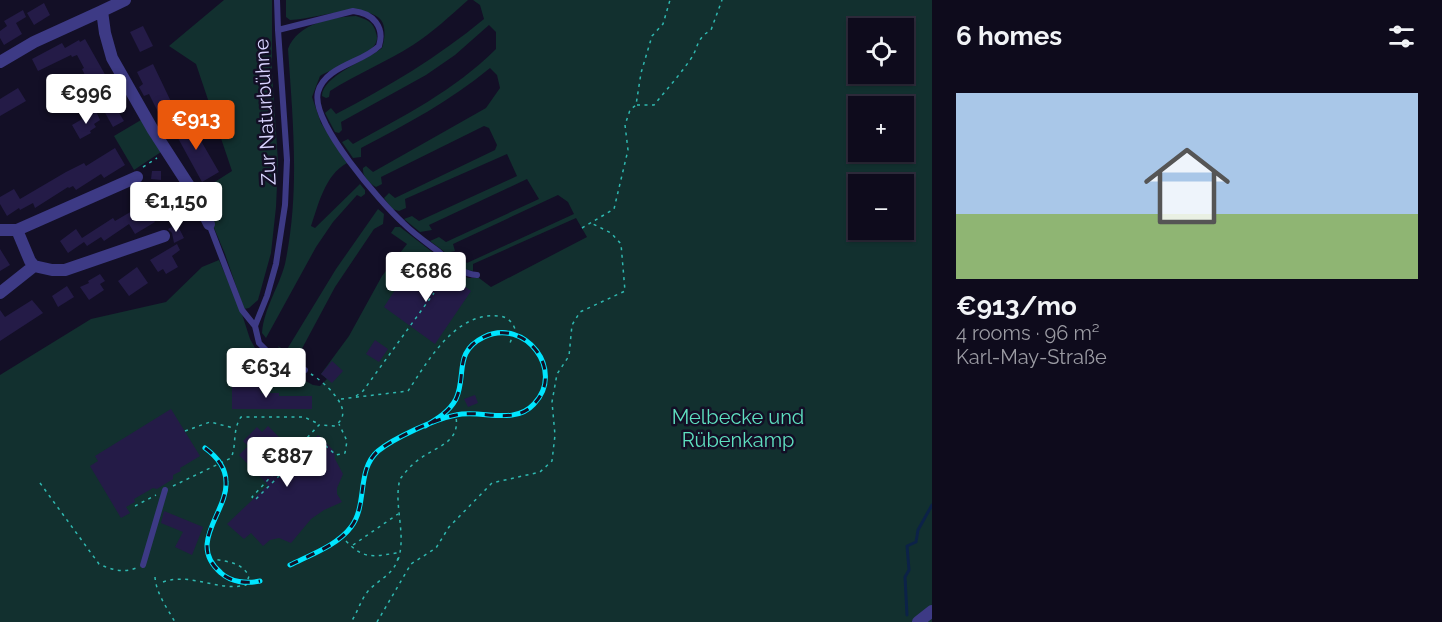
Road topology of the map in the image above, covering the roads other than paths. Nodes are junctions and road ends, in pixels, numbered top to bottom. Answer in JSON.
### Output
{"nodes":[{"id":1,"x":125,"y":0,"type":"edge"},
{"id":2,"x":277,"y":0,"type":"edge"},
{"id":3,"x":102,"y":11,"type":"junction"},
{"id":4,"x":278,"y":30,"type":"junction"},
{"id":5,"x":0,"y":62,"type":"edge"},
{"id":6,"x":137,"y":177,"type":"road end"},
{"id":7,"x":209,"y":224,"type":"joint"},
{"id":8,"x":0,"y":230,"type":"edge"},
{"id":9,"x":16,"y":230,"type":"junction"},
{"id":10,"x":164,"y":236,"type":"dead end"},
{"id":11,"x":34,"y":266,"type":"junction"},
{"id":12,"x":477,"y":275,"type":"dead end"},
{"id":13,"x":0,"y":293,"type":"edge"},
{"id":14,"x":255,"y":326,"type":"junction"},
{"id":15,"x":305,"y":370,"type":"road end"},
{"id":16,"x":165,"y":490,"type":"road end"},
{"id":17,"x":143,"y":565,"type":"road end"},
{"id":18,"x":932,"y":611,"type":"edge"},
{"id":19,"x":918,"y":622,"type":"edge"}],
"edges":[{"from":1,"to":3,"type":"street"},
{"from":2,"to":4,"type":"lane","name":"Zur Naturbühne"},
{"from":3,"to":5,"type":"street"},
{"from":3,"to":7,"type":"street"},
{"from":4,"to":12,"type":"lane"},
{"from":4,"to":14,"type":"lane","name":"Zur Naturbühne"},
{"from":6,"to":9,"type":"street"},
{"from":7,"to":14,"type":"lane"},
{"from":8,"to":9,"type":"street"},
{"from":9,"to":11,"type":"street"},
{"from":10,"to":11,"type":"street"},
{"from":11,"to":13,"type":"street"},
{"from":14,"to":15,"type":"lane"},
{"from":16,"to":17,"type":"lane"},
{"from":18,"to":19,"type":"street"}]}
